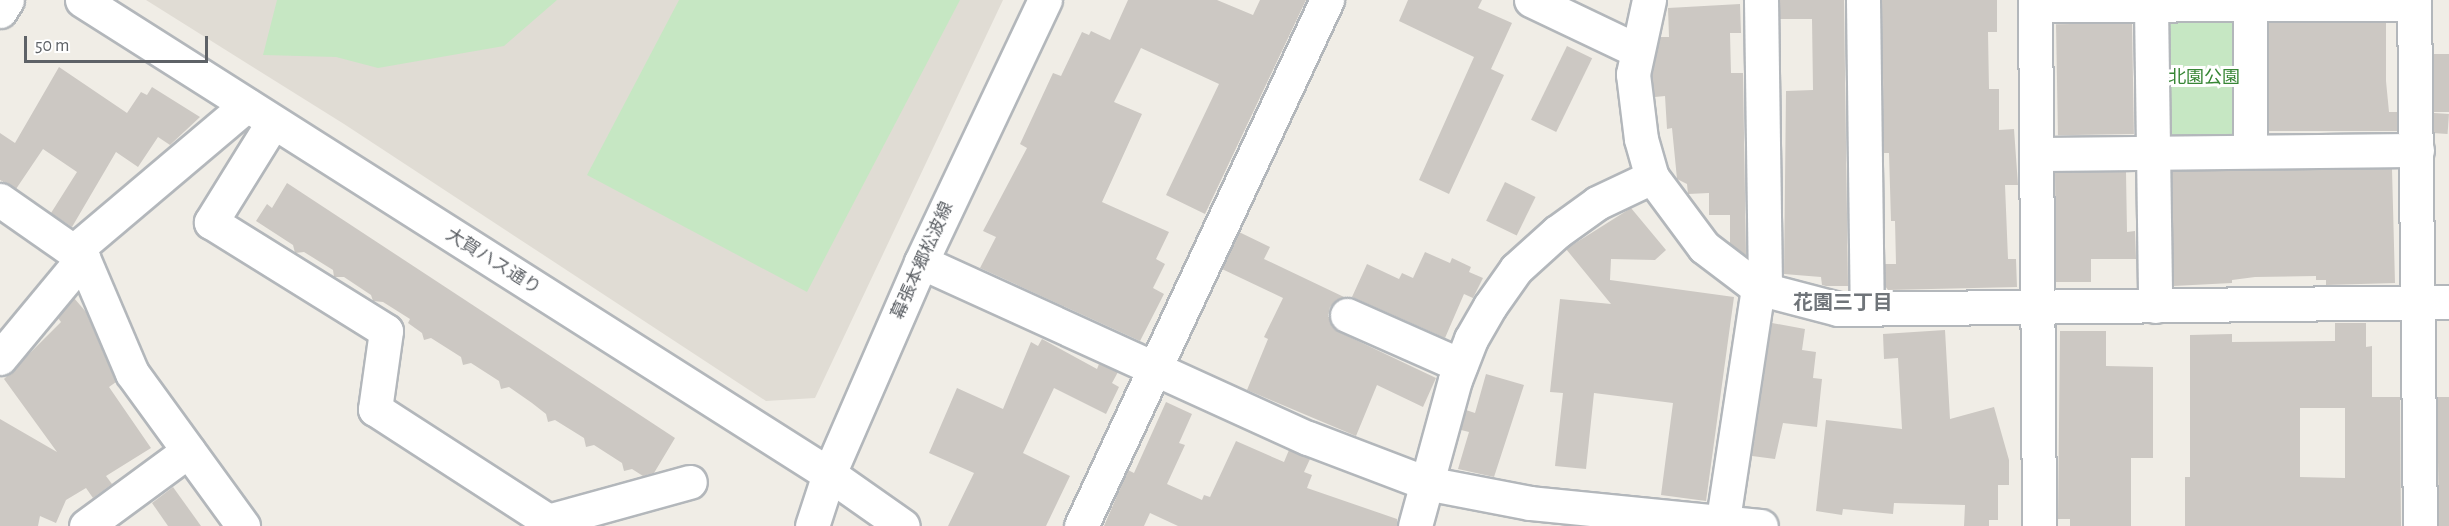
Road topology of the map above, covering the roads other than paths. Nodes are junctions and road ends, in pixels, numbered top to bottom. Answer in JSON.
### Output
{"nodes":[{"id":1,"x":7,"y":0,"type":"edge"},
{"id":2,"x":82,"y":0,"type":"edge"},
{"id":3,"x":1045,"y":0,"type":"edge"},
{"id":4,"x":1327,"y":0,"type":"edge"},
{"id":5,"x":1531,"y":0,"type":"edge"},
{"id":6,"x":1761,"y":0,"type":"edge"},
{"id":7,"x":1863,"y":0,"type":"edge"},
{"id":8,"x":1642,"y":2,"type":"edge"},
{"id":9,"x":2414,"y":2,"type":"edge"},
{"id":10,"x":2035,"y":3,"type":"edge"},
{"id":11,"x":2231,"y":3,"type":"edge"},
{"id":12,"x":2151,"y":5,"type":"junction"},
{"id":13,"x":0,"y":11,"type":"edge"},
{"id":14,"x":1636,"y":50,"type":"junction"},
{"id":15,"x":260,"y":114,"type":"junction"},
{"id":16,"x":2417,"y":150,"type":"junction"},
{"id":17,"x":2250,"y":151,"type":"junction"},
{"id":18,"x":2153,"y":152,"type":"junction"},
{"id":19,"x":2038,"y":154,"type":"junction"},
{"id":20,"x":1652,"y":177,"type":"junction"},
{"id":21,"x":0,"y":200,"type":"edge"},
{"id":22,"x":78,"y":255,"type":"junction"},
{"id":23,"x":921,"y":262,"type":"junction"},
{"id":24,"x":1761,"y":290,"type":"junction"},
{"id":25,"x":2434,"y":303,"type":"edge"},
{"id":26,"x":2155,"y":306,"type":"junction"},
{"id":27,"x":2036,"y":307,"type":"junction"},
{"id":28,"x":1867,"y":308,"type":"junction"},
{"id":29,"x":1347,"y":315,"type":"dead end"},
{"id":30,"x":0,"y":358,"type":"edge"},
{"id":31,"x":1460,"y":365,"type":"junction"},
{"id":32,"x":1155,"y":367,"type":"junction"},
{"id":33,"x":188,"y":451,"type":"junction"},
{"id":34,"x":829,"y":474,"type":"junction"},
{"id":35,"x":690,"y":483,"type":"dead end"},
{"id":36,"x":1426,"y":483,"type":"junction"},
{"id":37,"x":1723,"y":525,"type":"edge"},
{"id":38,"x":86,"y":526,"type":"edge"},
{"id":39,"x":243,"y":526,"type":"edge"},
{"id":40,"x":812,"y":526,"type":"edge"},
{"id":41,"x":903,"y":526,"type":"edge"},
{"id":42,"x":1081,"y":526,"type":"edge"},
{"id":43,"x":1415,"y":526,"type":"edge"},
{"id":44,"x":1761,"y":526,"type":"edge"},
{"id":45,"x":2039,"y":526,"type":"edge"},
{"id":46,"x":2420,"y":526,"type":"edge"}],
"edges":[{"from":1,"to":13,"type":"street"},
{"from":2,"to":15,"type":"street","name":"大賀ハス通り"},
{"from":3,"to":23,"type":"street","name":"幕張本郷松波線"},
{"from":4,"to":32,"type":"street"},
{"from":5,"to":14,"type":"street"},
{"from":6,"to":24,"type":"street"},
{"from":7,"to":28,"type":"street"},
{"from":8,"to":14,"type":"street"},
{"from":9,"to":11,"type":"street"},
{"from":9,"to":16,"type":"street"},
{"from":10,"to":12,"type":"street"},
{"from":10,"to":19,"type":"street"},
{"from":11,"to":12,"type":"street"},
{"from":11,"to":17,"type":"street"},
{"from":12,"to":18,"type":"street"},
{"from":14,"to":20,"type":"street"},
{"from":15,"to":22,"type":"street"},
{"from":15,"to":34,"type":"street","name":"大賀ハス通り"},
{"from":15,"to":35,"type":"street"},
{"from":16,"to":17,"type":"street"},
{"from":16,"to":25,"type":"street"},
{"from":17,"to":18,"type":"street"},
{"from":18,"to":19,"type":"street"},
{"from":18,"to":26,"type":"street"},
{"from":19,"to":27,"type":"street"},
{"from":20,"to":24,"type":"street"},
{"from":20,"to":31,"type":"street"},
{"from":21,"to":22,"type":"street"},
{"from":22,"to":30,"type":"street"},
{"from":22,"to":33,"type":"street"},
{"from":23,"to":32,"type":"street"},
{"from":23,"to":34,"type":"street","name":"幕張本郷松波線"},
{"from":24,"to":28,"type":"street"},
{"from":24,"to":37,"type":"street"},
{"from":25,"to":26,"type":"street"},
{"from":25,"to":46,"type":"street"},
{"from":26,"to":27,"type":"street"},
{"from":27,"to":28,"type":"street"},
{"from":27,"to":45,"type":"street"},
{"from":29,"to":31,"type":"street"},
{"from":31,"to":36,"type":"street"},
{"from":32,"to":36,"type":"street"},
{"from":32,"to":42,"type":"street"},
{"from":33,"to":38,"type":"street"},
{"from":33,"to":39,"type":"street"},
{"from":34,"to":40,"type":"street","name":"幕張本郷松波線"},
{"from":34,"to":41,"type":"street","name":"大賀ハス通り"},
{"from":36,"to":37,"type":"street"},
{"from":36,"to":43,"type":"street"},
{"from":37,"to":44,"type":"street"}]}
